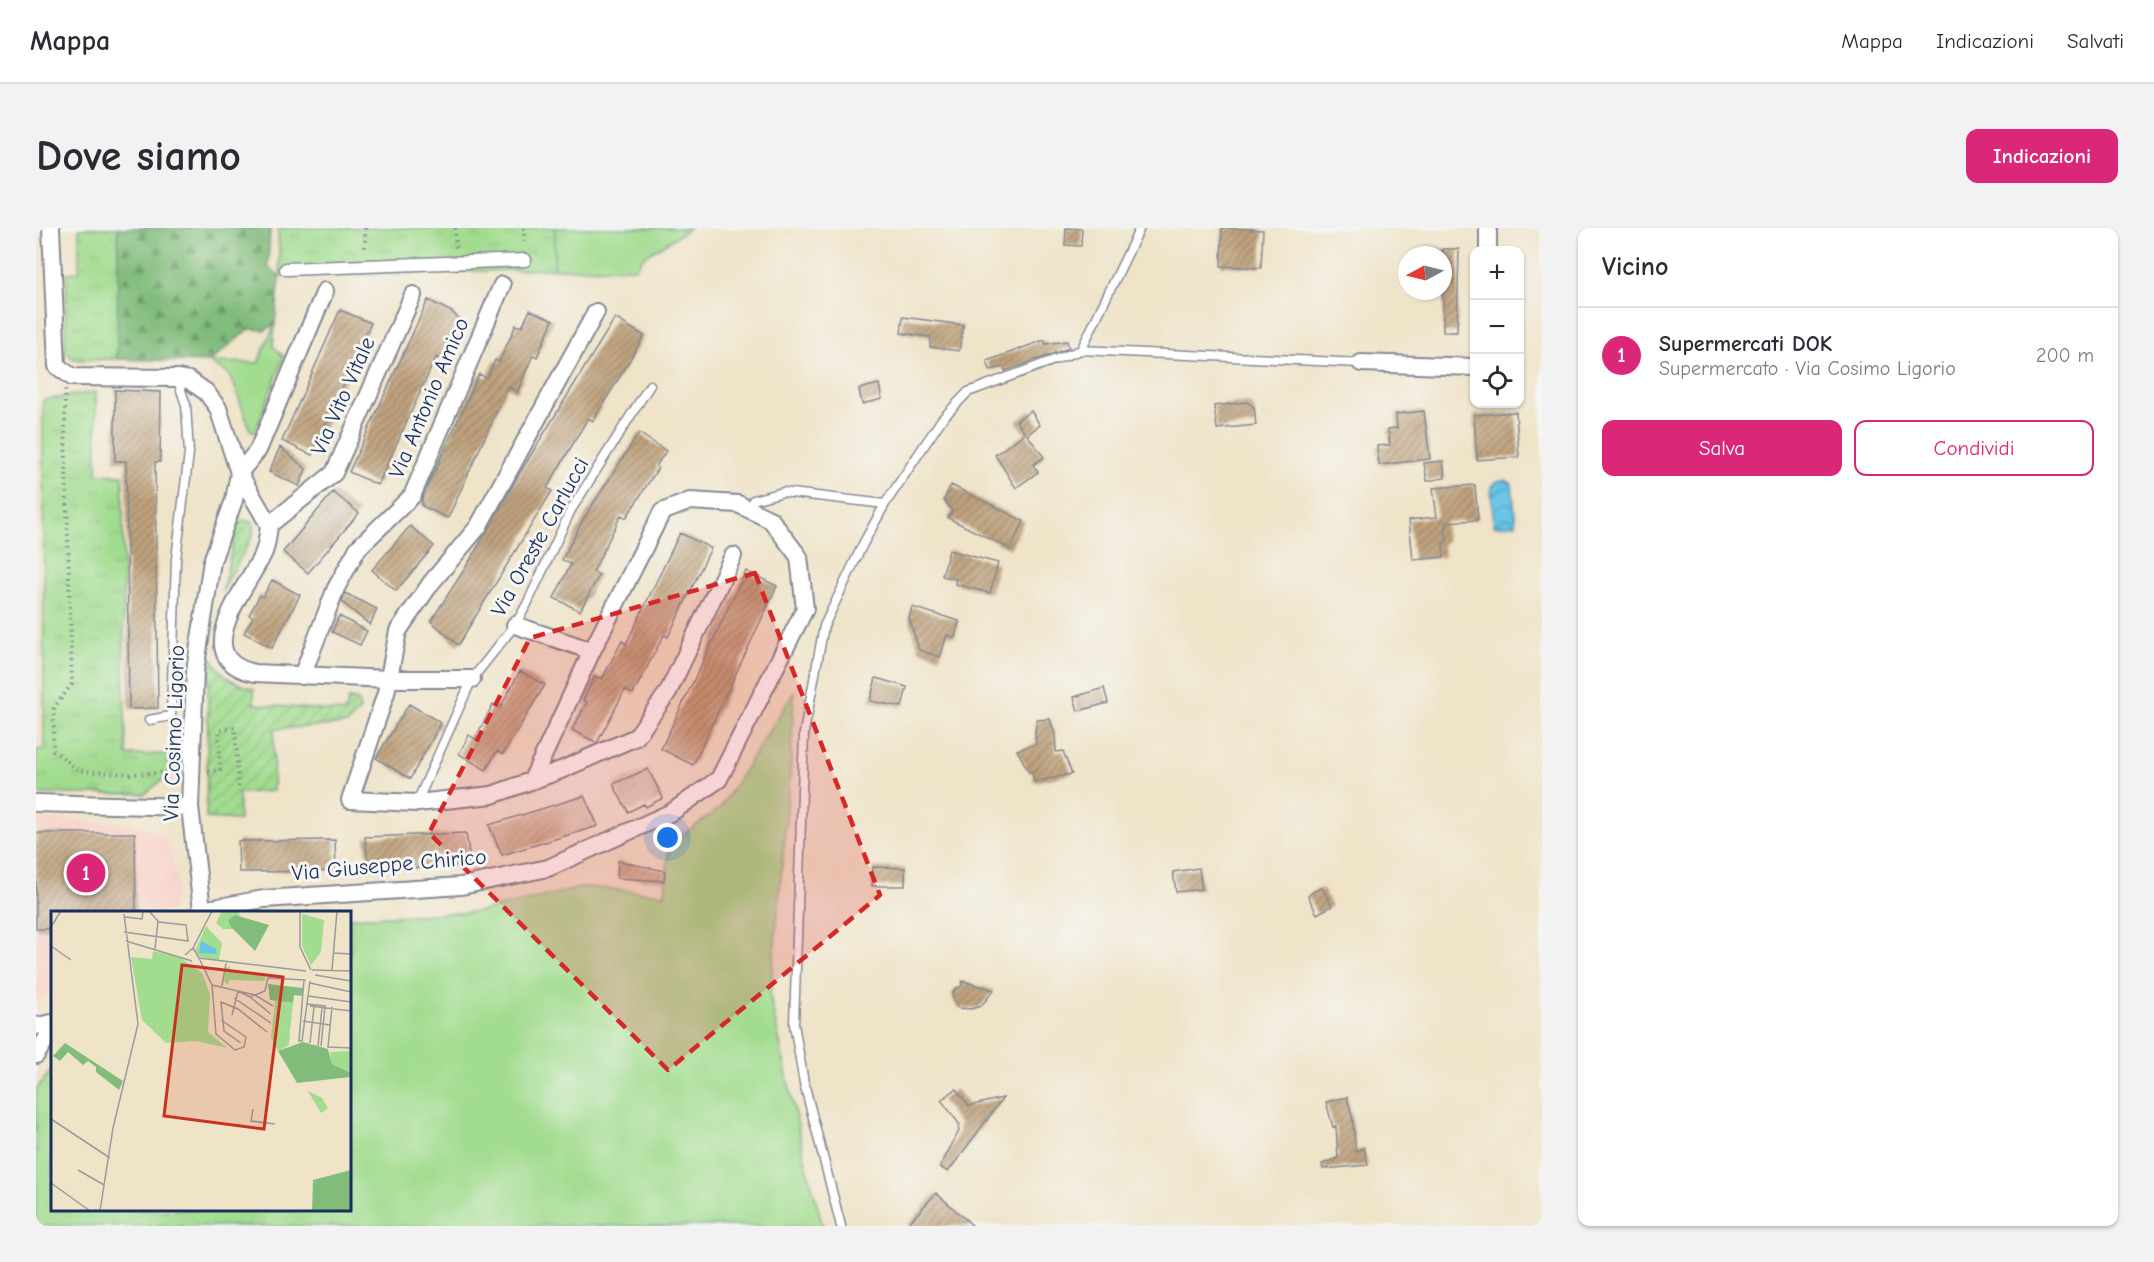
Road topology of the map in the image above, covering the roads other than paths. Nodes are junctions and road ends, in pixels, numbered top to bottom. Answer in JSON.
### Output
{"nodes":[{"id":1,"x":51,"y":228,"type":"edge"},
{"id":2,"x":1140,"y":228,"type":"edge"},
{"id":3,"x":1488,"y":228,"type":"edge"},
{"id":4,"x":1488,"y":246,"type":"edge"},
{"id":5,"x":525,"y":260,"type":"dead end"},
{"id":6,"x":286,"y":269,"type":"dead end"},
{"id":7,"x":502,"y":285,"type":"dead end"},
{"id":8,"x":326,"y":291,"type":"dead end"},
{"id":9,"x":413,"y":295,"type":"dead end"},
{"id":10,"x":596,"y":312,"type":"dead end"},
{"id":11,"x":1081,"y":350,"type":"junction"},
{"id":12,"x":1361,"y":363,"type":"joint"},
{"id":13,"x":1470,"y":368,"type":"edge"},
{"id":14,"x":177,"y":378,"type":"junction"},
{"id":15,"x":650,"y":385,"type":"dead end"},
{"id":16,"x":239,"y":473,"type":"junction"},
{"id":17,"x":885,"y":504,"type":"junction"},
{"id":18,"x":750,"y":510,"type":"junction"},
{"id":19,"x":269,"y":525,"type":"junction"},
{"id":20,"x":733,"y":556,"type":"dead end"},
{"id":21,"x":514,"y":625,"type":"junction"},
{"id":22,"x":592,"y":651,"type":"junction"},
{"id":23,"x":302,"y":676,"type":"junction"},
{"id":24,"x":388,"y":679,"type":"junction"},
{"id":25,"x":472,"y":679,"type":"junction"},
{"id":26,"x":149,"y":720,"type":"dead end"},
{"id":27,"x":532,"y":780,"type":"junction"},
{"id":28,"x":36,"y":803,"type":"edge"},
{"id":29,"x":417,"y":803,"type":"junction"},
{"id":30,"x":190,"y":807,"type":"junction"},
{"id":31,"x":200,"y":911,"type":"edge"},
{"id":32,"x":51,"y":1023,"type":"edge"},
{"id":33,"x":36,"y":1026,"type":"edge"},
{"id":34,"x":51,"y":1032,"type":"edge"},
{"id":35,"x":36,"y":1054,"type":"edge"},
{"id":36,"x":841,"y":1226,"type":"edge"}],
"edges":[{"from":1,"to":14,"type":"street","name":"Via Cosimo Ligorio"},
{"from":2,"to":11,"type":"lane"},
{"from":3,"to":4,"type":"street"},
{"from":5,"to":6,"type":"street"},
{"from":7,"to":23,"type":"street","name":"Via Antonio Amico"},
{"from":8,"to":16,"type":"street"},
{"from":9,"to":19,"type":"street","name":"Via Vito Vitale"},
{"from":10,"to":24,"type":"street"},
{"from":11,"to":12,"type":"lane"},
{"from":11,"to":17,"type":"lane"},
{"from":12,"to":13,"type":"street"},
{"from":14,"to":16,"type":"street","name":"Via Cosimo Ligorio"},
{"from":14,"to":26,"type":"lane"},
{"from":15,"to":21,"type":"lane","name":"Via Oreste Carlucci"},
{"from":16,"to":19,"type":"street"},
{"from":16,"to":30,"type":"street","name":"Via Cosimo Ligorio"},
{"from":17,"to":18,"type":"lane"},
{"from":17,"to":36,"type":"lane"},
{"from":18,"to":22,"type":"street","name":"Via Giuseppe Chirico"},
{"from":18,"to":31,"type":"street","name":"Via Giuseppe Chirico"},
{"from":19,"to":23,"type":"street"},
{"from":20,"to":27,"type":"street"},
{"from":21,"to":22,"type":"street"},
{"from":21,"to":25,"type":"lane","name":"Via Oreste Carlucci"},
{"from":22,"to":27,"type":"street","name":"Via Giuseppe Chirico"},
{"from":23,"to":24,"type":"street"},
{"from":24,"to":25,"type":"street"},
{"from":24,"to":29,"type":"street"},
{"from":25,"to":29,"type":"lane","name":"Via Oreste Carlucci"},
{"from":27,"to":29,"type":"street"},
{"from":28,"to":30,"type":"street"},
{"from":30,"to":31,"type":"street","name":"Via Cosimo Ligorio"},
{"from":32,"to":33,"type":"street"},
{"from":34,"to":35,"type":"street"}]}
